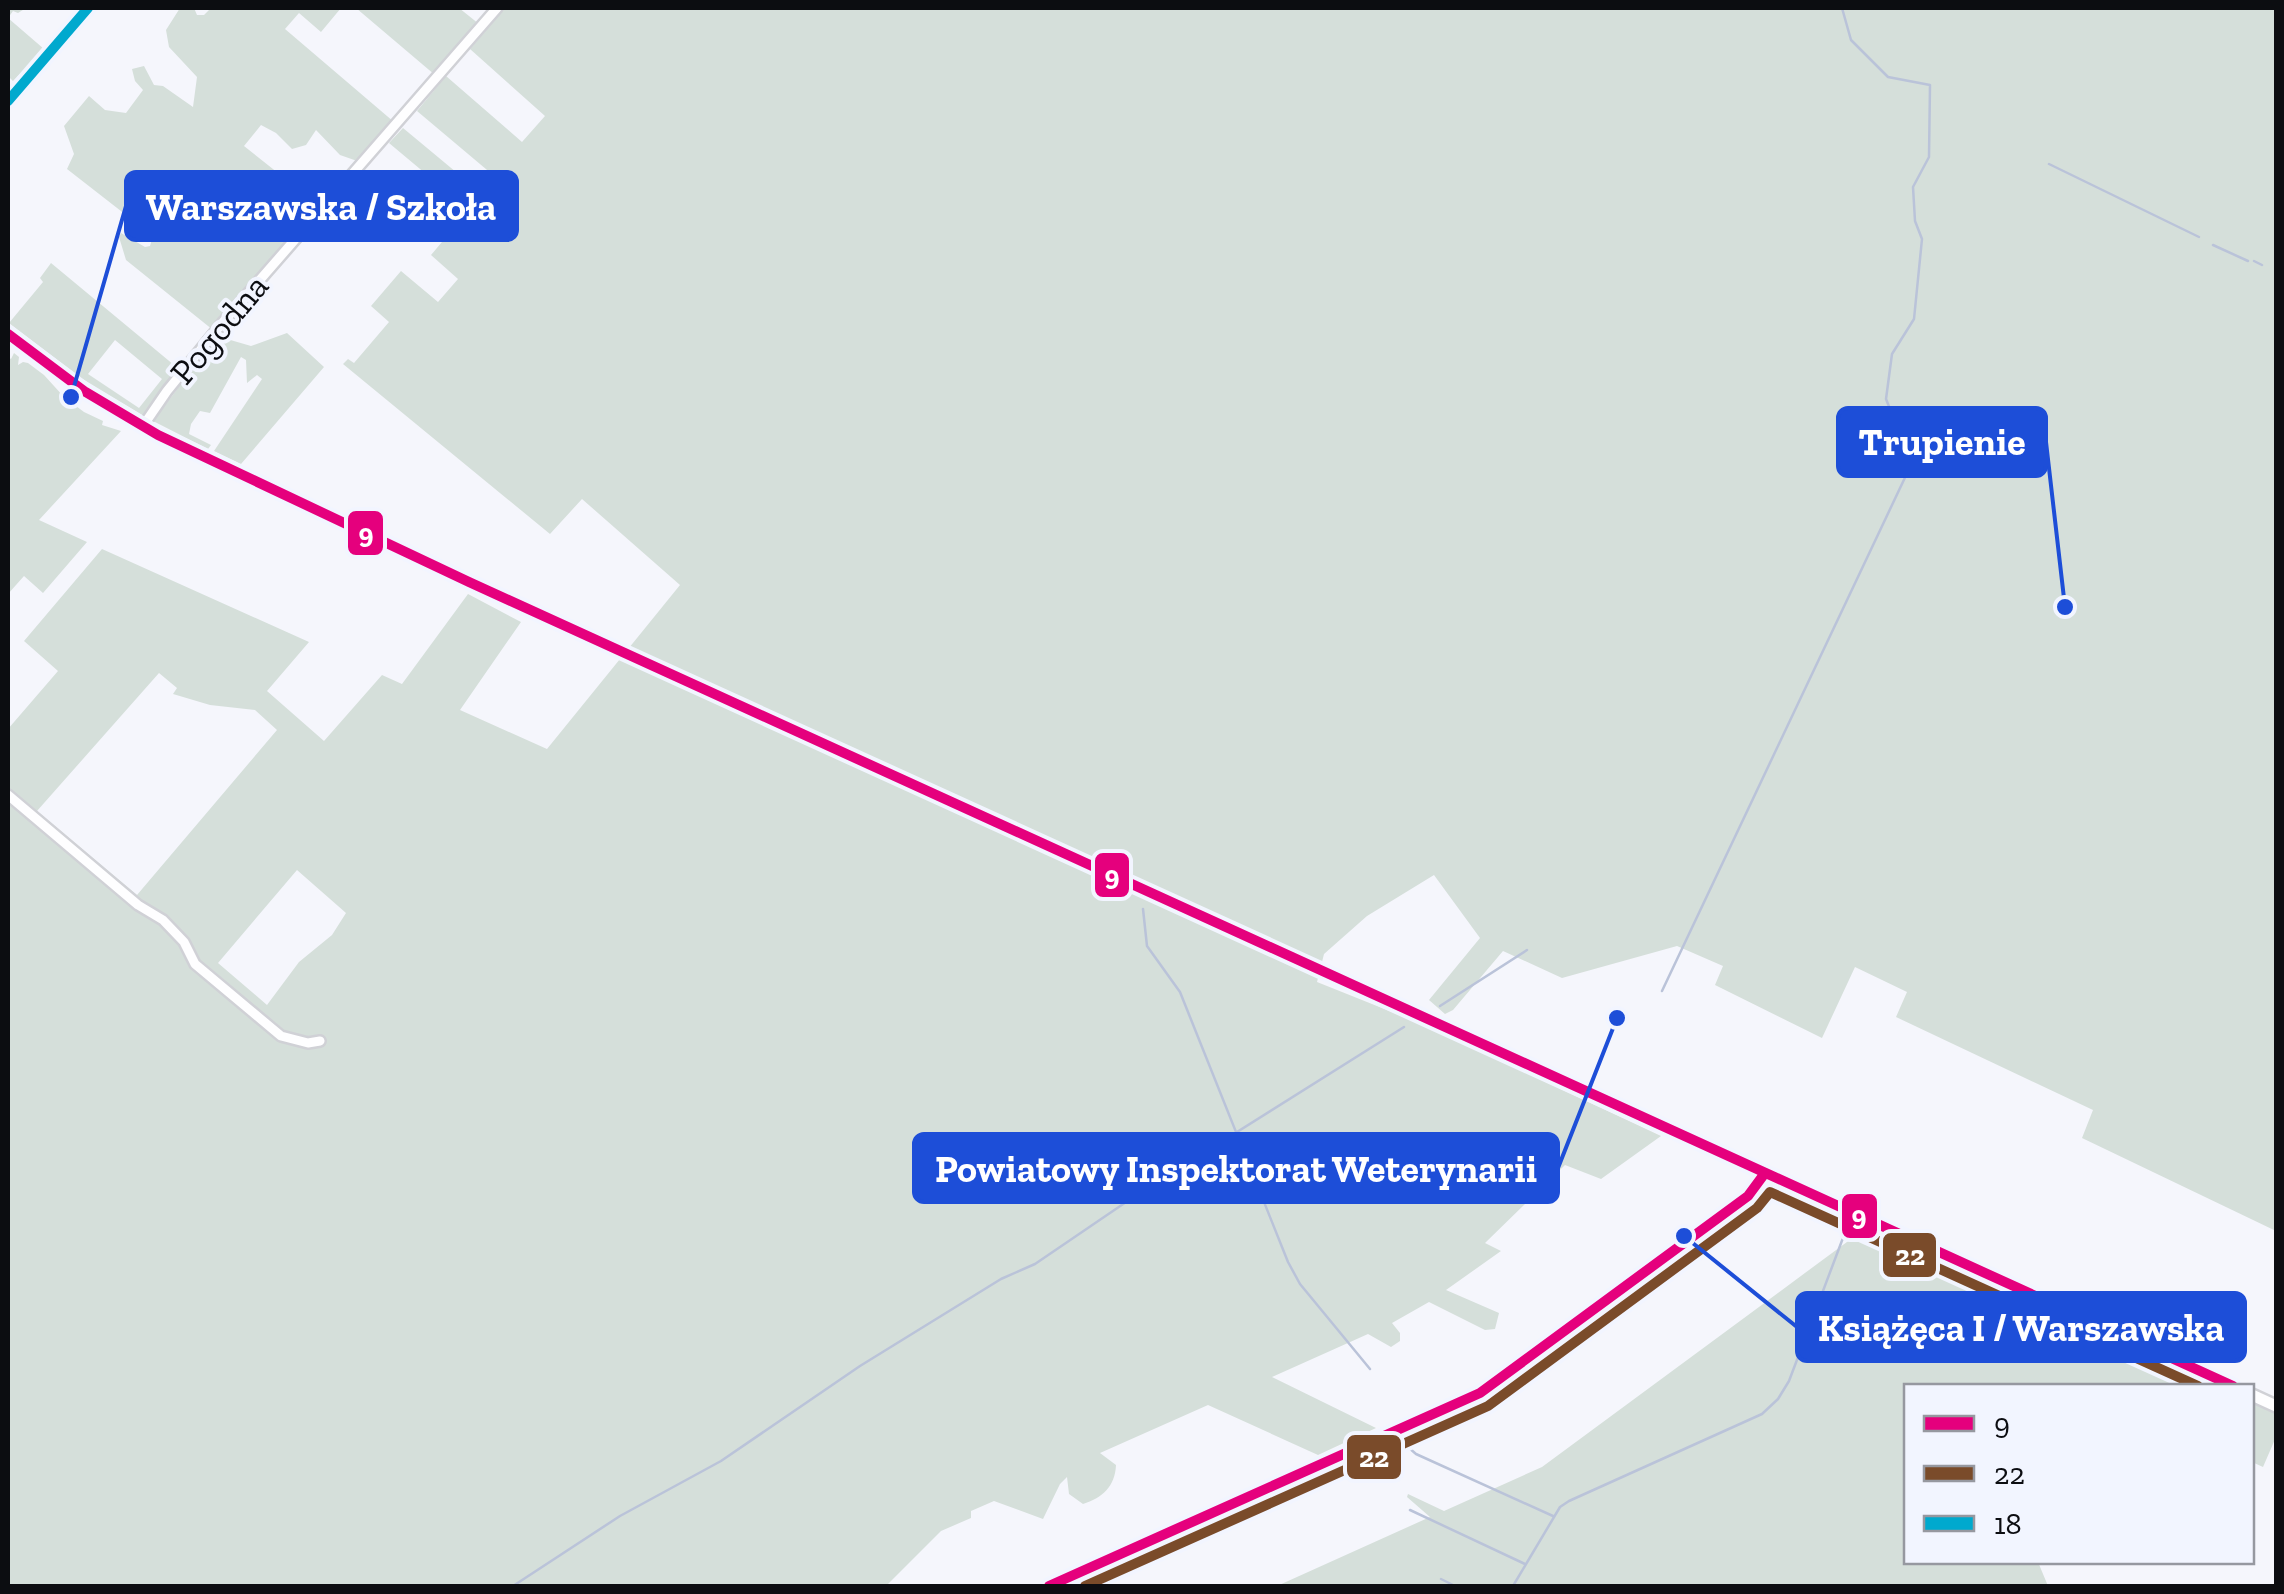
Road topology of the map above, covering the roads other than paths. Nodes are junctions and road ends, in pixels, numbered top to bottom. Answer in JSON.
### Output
{"nodes":[{"id":1,"x":88,"y":8,"type":"edge"},
{"id":2,"x":497,"y":8,"type":"edge"},
{"id":3,"x":8,"y":101,"type":"edge"},
{"id":4,"x":8,"y":334,"type":"edge"},
{"id":5,"x":143,"y":426,"type":"junction"},
{"id":6,"x":8,"y":795,"type":"edge"},
{"id":7,"x":320,"y":1041,"type":"dead end"},
{"id":8,"x":1765,"y":1173,"type":"junction"},
{"id":9,"x":2230,"y":1384,"type":"edge"},
{"id":10,"x":1048,"y":1586,"type":"edge"}],
"edges":[{"from":1,"to":3,"type":"street"},
{"from":2,"to":5,"type":"street","name":"Pogodna"},
{"from":4,"to":5,"type":"street"},
{"from":5,"to":8,"type":"street"},
{"from":6,"to":7,"type":"street"},
{"from":8,"to":9,"type":"street"},
{"from":8,"to":10,"type":"street"}]}
